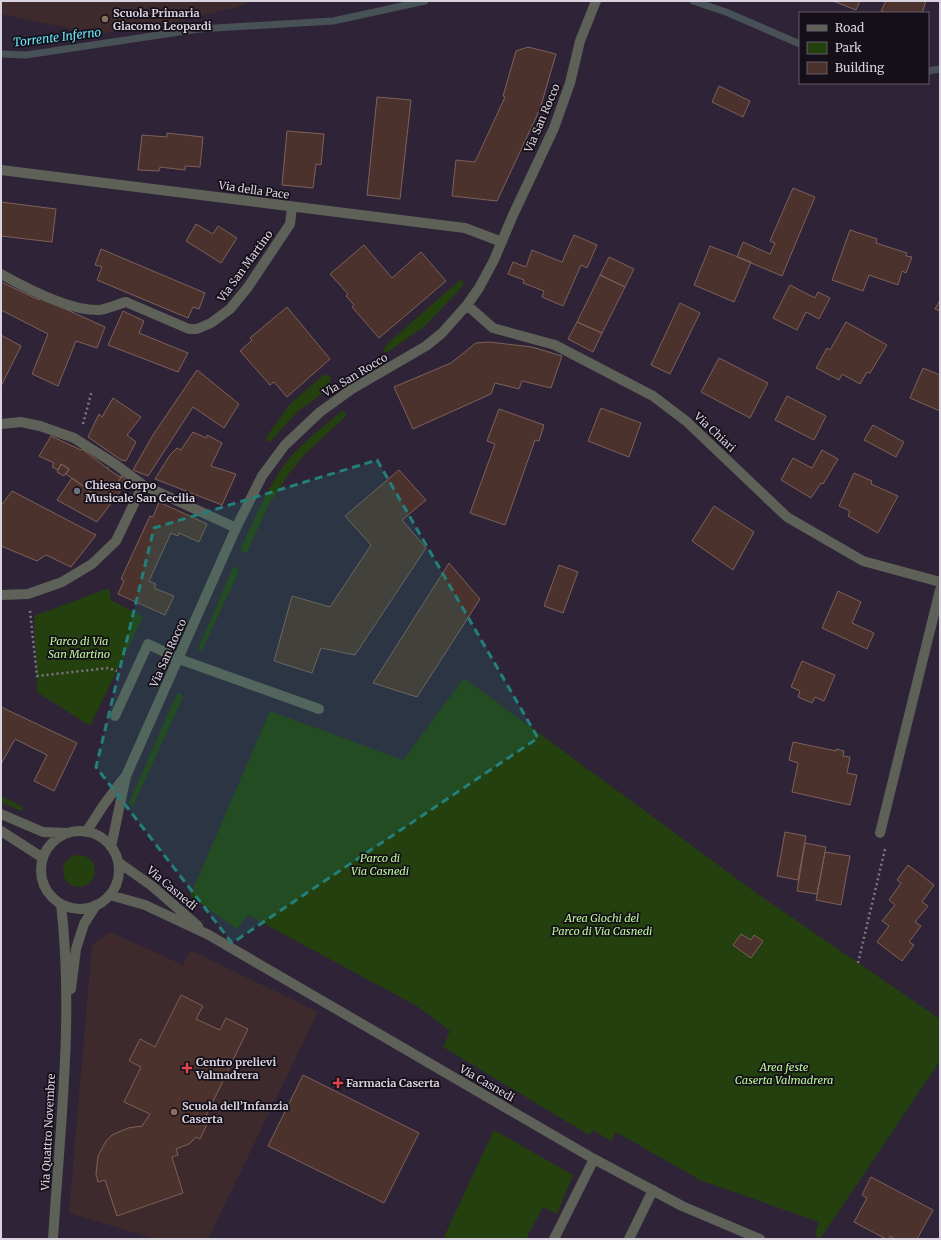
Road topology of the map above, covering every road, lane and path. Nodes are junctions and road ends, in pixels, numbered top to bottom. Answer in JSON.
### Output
{"nodes":[{"id":1,"x":596,"y":1,"type":"edge"},
{"id":2,"x":1,"y":170,"type":"edge"},
{"id":3,"x":292,"y":207,"type":"junction"},
{"id":4,"x":502,"y":242,"type":"junction"},
{"id":5,"x":1,"y":274,"type":"edge"},
{"id":6,"x":467,"y":306,"type":"junction"},
{"id":7,"x":92,"y":390,"type":"dead end"},
{"id":8,"x":1,"y":424,"type":"edge"},
{"id":9,"x":74,"y":438,"type":"junction"},
{"id":10,"x":143,"y":485,"type":"junction"},
{"id":11,"x":236,"y":528,"type":"junction"},
{"id":12,"x":940,"y":582,"type":"edge"},
{"id":13,"x":940,"y":590,"type":"edge"},
{"id":14,"x":28,"y":594,"type":"junction"},
{"id":15,"x":1,"y":595,"type":"edge"},
{"id":16,"x":179,"y":659,"type":"junction"},
{"id":17,"x":132,"y":677,"type":"junction"},
{"id":18,"x":319,"y":709,"type":"dead end"},
{"id":19,"x":114,"y":716,"type":"dead end"},
{"id":20,"x":126,"y":776,"type":"junction"},
{"id":21,"x":1,"y":814,"type":"edge"},
{"id":22,"x":1,"y":831,"type":"edge"},
{"id":23,"x":86,"y":832,"type":"junction"},
{"id":24,"x":67,"y":833,"type":"junction"},
{"id":25,"x":880,"y":833,"type":"dead end"},
{"id":26,"x":111,"y":847,"type":"junction"},
{"id":27,"x":885,"y":849,"type":"dead end"},
{"id":28,"x":43,"y":858,"type":"junction"},
{"id":29,"x":118,"y":862,"type":"junction"},
{"id":30,"x":110,"y":895,"type":"junction"},
{"id":31,"x":61,"y":904,"type":"junction"},
{"id":32,"x":96,"y":905,"type":"junction"},
{"id":33,"x":209,"y":935,"type":"junction"},
{"id":34,"x":858,"y":963,"type":"dead end"},
{"id":35,"x":66,"y":1027,"type":"junction"},
{"id":36,"x":594,"y":1159,"type":"junction"},
{"id":37,"x":653,"y":1190,"type":"junction"},
{"id":38,"x":53,"y":1239,"type":"edge"},
{"id":39,"x":554,"y":1239,"type":"edge"},
{"id":40,"x":629,"y":1239,"type":"edge"},
{"id":41,"x":760,"y":1239,"type":"edge"}],
"edges":[{"from":1,"to":4,"type":"street","name":"Via San Rocco"},
{"from":2,"to":3,"type":"street","name":"Via della Pace"},
{"from":3,"to":4,"type":"street","name":"Via della Pace"},
{"from":3,"to":5,"type":"street","name":"Via San Martino"},
{"from":4,"to":6,"type":"street","name":"Via San Rocco"},
{"from":6,"to":11,"type":"street","name":"Via San Rocco"},
{"from":6,"to":12,"type":"street","name":"Via Chiari"},
{"from":7,"to":9,"type":"path"},
{"from":8,"to":9,"type":"street"},
{"from":9,"to":10,"type":"street"},
{"from":10,"to":11,"type":"street"},
{"from":10,"to":14,"type":"street"},
{"from":11,"to":16,"type":"street","name":"Via San Rocco"},
{"from":13,"to":25,"type":"street"},
{"from":14,"to":15,"type":"street"},
{"from":14,"to":17,"type":"path"},
{"from":16,"to":17,"type":"street"},
{"from":16,"to":18,"type":"street"},
{"from":16,"to":20,"type":"street","name":"Via San Rocco"},
{"from":17,"to":19,"type":"street"},
{"from":20,"to":23,"type":"street","name":"Via San Rocco"},
{"from":20,"to":26,"type":"street","name":"Via San Rocco"},
{"from":21,"to":24,"type":"street"},
{"from":22,"to":28,"type":"street"},
{"from":23,"to":24,"type":"street"},
{"from":23,"to":26,"type":"street"},
{"from":24,"to":28,"type":"street"},
{"from":26,"to":29,"type":"street"},
{"from":27,"to":34,"type":"path"},
{"from":28,"to":31,"type":"street"},
{"from":29,"to":30,"type":"street"},
{"from":29,"to":33,"type":"street","name":"Via Casnedi"},
{"from":30,"to":32,"type":"street"},
{"from":30,"to":33,"type":"street","name":"Via Casnedi"},
{"from":31,"to":32,"type":"street"},
{"from":31,"to":35,"type":"street","name":"Via Quattro Novembre"},
{"from":32,"to":35,"type":"street","name":"Via Quattro Novembre"},
{"from":33,"to":36,"type":"street","name":"Via Casnedi"},
{"from":35,"to":38,"type":"street","name":"Via Quattro Novembre"},
{"from":36,"to":37,"type":"street","name":"Via Casnedi"},
{"from":36,"to":39,"type":"street"},
{"from":37,"to":40,"type":"street"},
{"from":37,"to":41,"type":"street","name":"Via Casnedi"}]}
